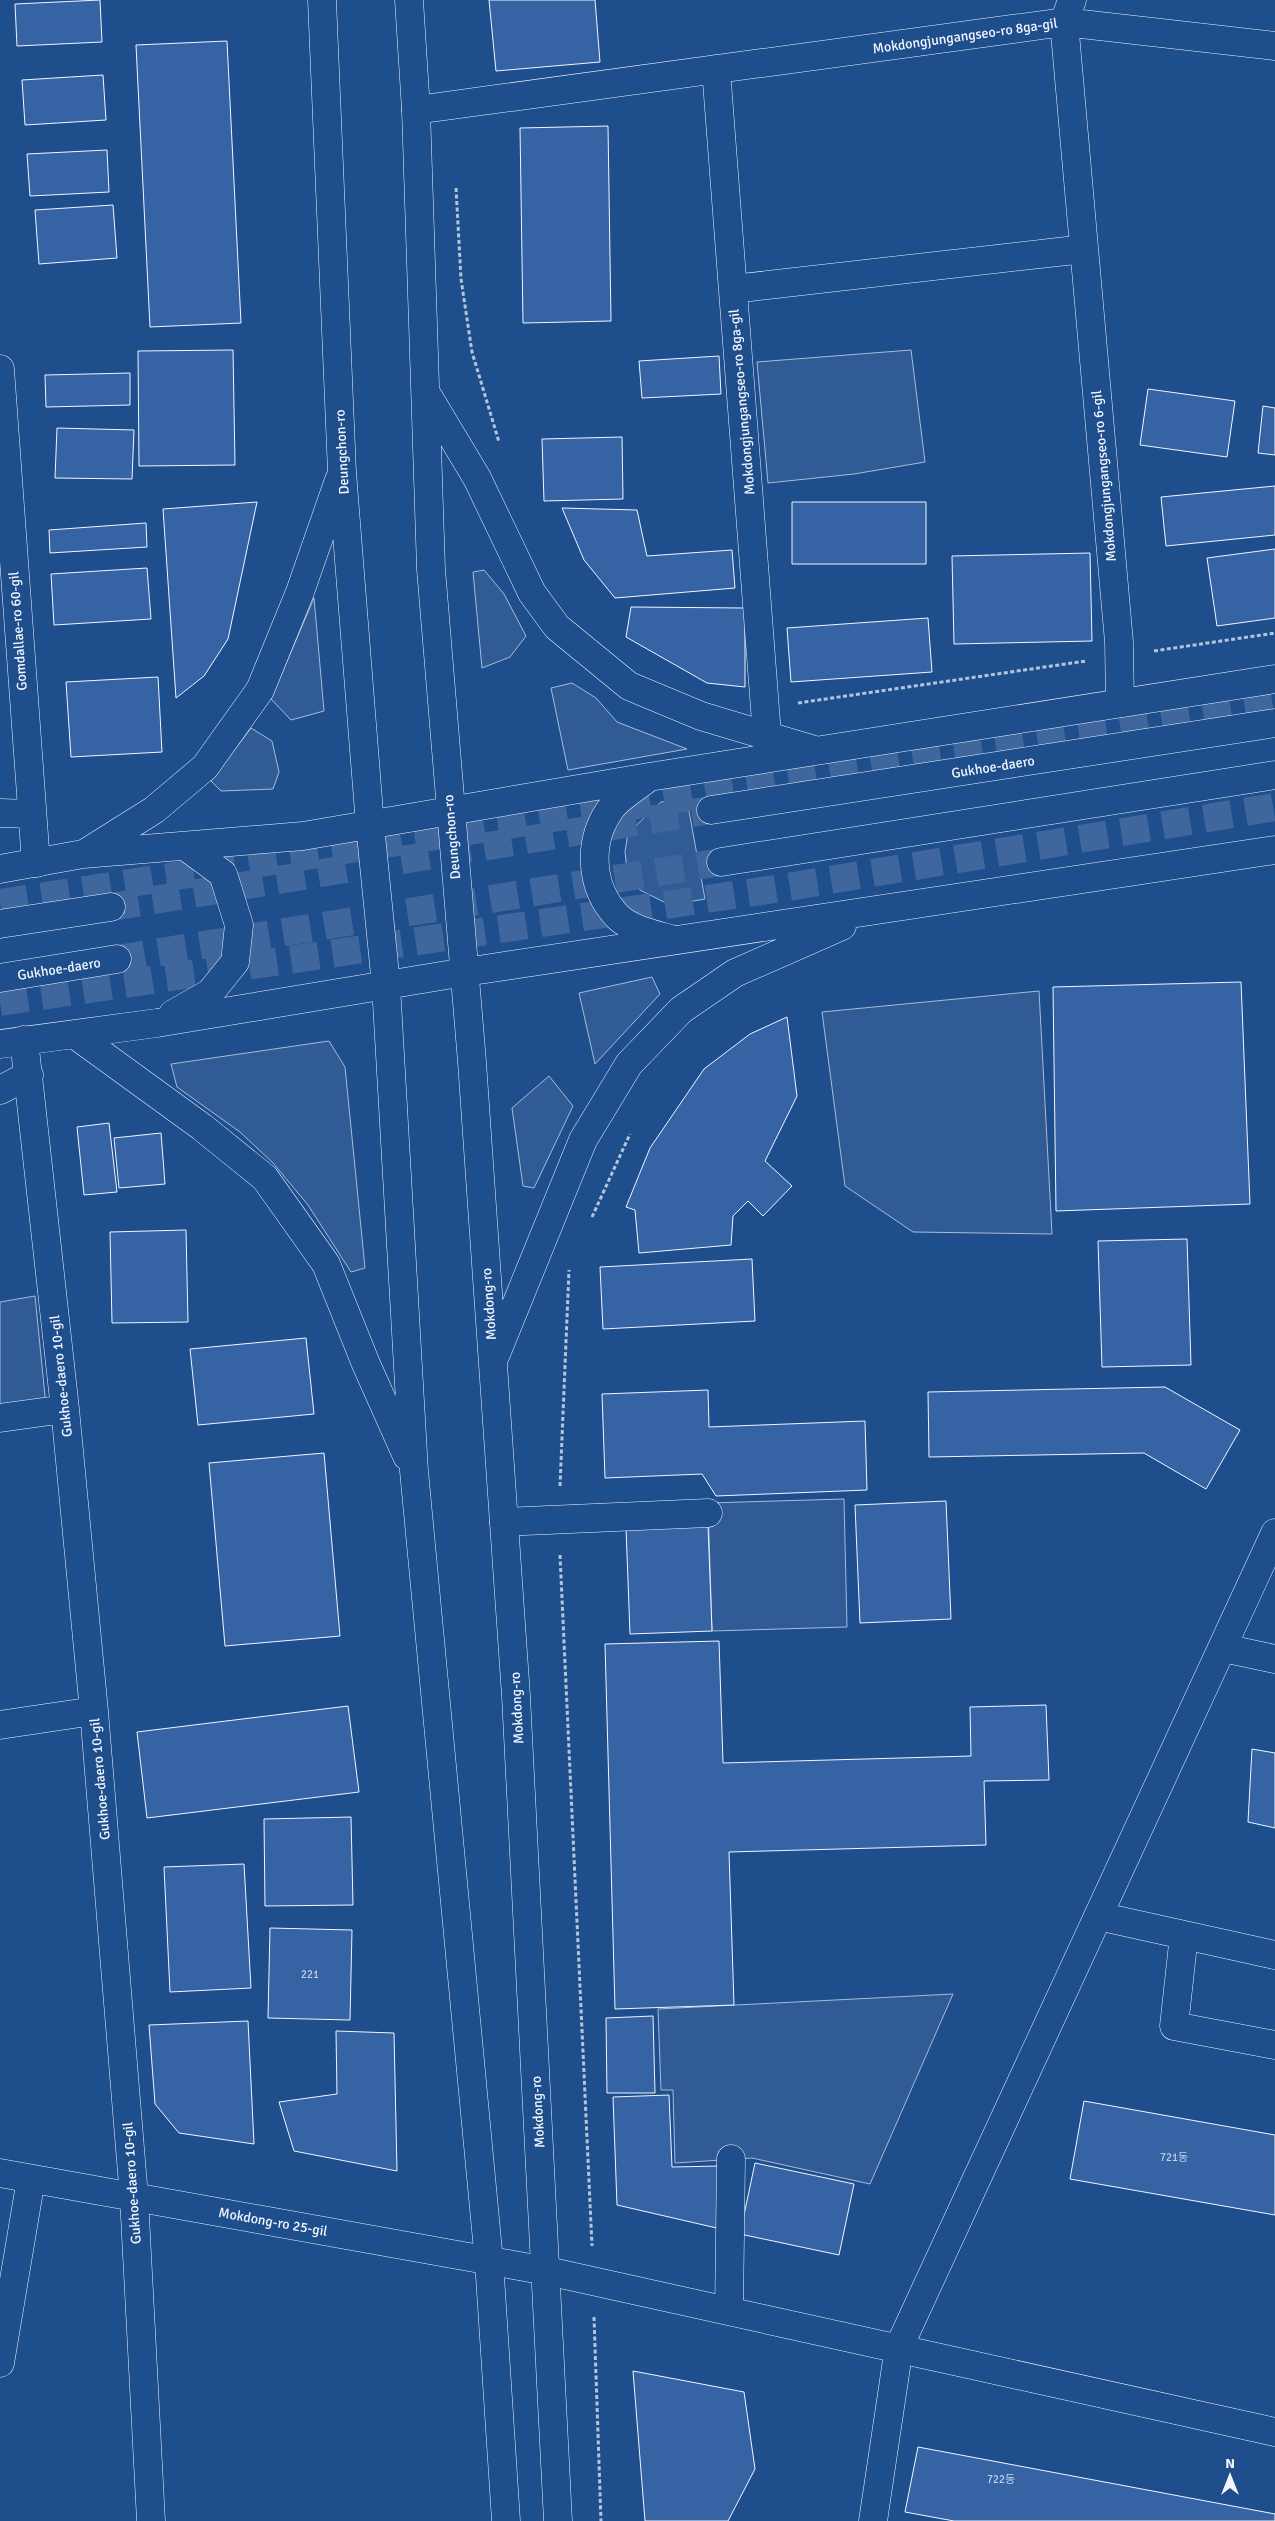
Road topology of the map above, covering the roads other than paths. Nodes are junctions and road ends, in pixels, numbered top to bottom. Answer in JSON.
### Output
{"nodes":[{"id":1,"x":322,"y":0,"type":"edge"},
{"id":2,"x":409,"y":0,"type":"edge"},
{"id":3,"x":1068,"y":11,"type":"edge"},
{"id":4,"x":1275,"y":46,"type":"edge"},
{"id":5,"x":716,"y":69,"type":"junction"},
{"id":6,"x":416,"y":110,"type":"junction"},
{"id":7,"x":1084,"y":249,"type":"junction"},
{"id":8,"x":733,"y":288,"type":"junction"},
{"id":9,"x":0,"y":369,"type":"edge"},
{"id":10,"x":425,"y":391,"type":"junction"},
{"id":11,"x":342,"y":472,"type":"junction"},
{"id":12,"x":5,"y":532,"type":"edge"},
{"id":13,"x":1275,"y":679,"type":"edge"},
{"id":14,"x":1120,"y":703,"type":"junction"},
{"id":15,"x":1275,"y":723,"type":"edge"},
{"id":16,"x":767,"y":735,"type":"junction"},
{"id":17,"x":818,"y":750,"type":"junction"},
{"id":18,"x":1275,"y":775,"type":"edge"},
{"id":19,"x":649,"y":777,"type":"junction"},
{"id":20,"x":711,"y":810,"type":"tunnel mouth"},
{"id":21,"x":0,"y":812,"type":"edge"},
{"id":22,"x":450,"y":812,"type":"junction"},
{"id":23,"x":32,"y":814,"type":"junction"},
{"id":24,"x":370,"y":825,"type":"junction"},
{"id":25,"x":185,"y":846,"type":"junction"},
{"id":26,"x":1275,"y":850,"type":"edge"},
{"id":27,"x":83,"y":854,"type":"junction"},
{"id":28,"x":721,"y":862,"type":"tunnel mouth"},
{"id":29,"x":36,"y":863,"type":"junction"},
{"id":30,"x":0,"y":869,"type":"edge"},
{"id":31,"x":457,"y":896,"type":"joint"},
{"id":32,"x":111,"y":907,"type":"tunnel mouth"},
{"id":33,"x":877,"y":911,"type":"junction"},
{"id":34,"x":0,"y":924,"type":"edge"},
{"id":35,"x":681,"y":942,"type":"junction"},
{"id":36,"x":117,"y":959,"type":"tunnel mouth"},
{"id":37,"x":465,"y":972,"type":"junction"},
{"id":38,"x":0,"y":978,"type":"edge"},
{"id":39,"x":386,"y":985,"type":"junction"},
{"id":40,"x":157,"y":1023,"type":"junction"},
{"id":41,"x":74,"y":1034,"type":"junction"},
{"id":42,"x":12,"y":1042,"type":"edge"},
{"id":43,"x":29,"y":1075,"type":"junction"},
{"id":44,"x":0,"y":1090,"type":"edge"},
{"id":45,"x":494,"y":1360,"type":"junction"},
{"id":46,"x":65,"y":1409,"type":"junction"},
{"id":47,"x":0,"y":1418,"type":"edge"},
{"id":48,"x":414,"y":1471,"type":"junction"},
{"id":49,"x":708,"y":1513,"type":"dead end"},
{"id":50,"x":504,"y":1522,"type":"junction"},
{"id":51,"x":1275,"y":1533,"type":"edge"},
{"id":52,"x":1222,"y":1648,"type":"junction"},
{"id":53,"x":1275,"y":1659,"type":"edge"},
{"id":54,"x":94,"y":1711,"type":"junction"},
{"id":55,"x":0,"y":1725,"type":"edge"},
{"id":56,"x":1098,"y":1916,"type":"junction"},
{"id":57,"x":1184,"y":1935,"type":"junction"},
{"id":58,"x":1275,"y":1955,"type":"edge"},
{"id":59,"x":1275,"y":2045,"type":"edge"},
{"id":60,"x":731,"y":2160,"type":"dead end"},
{"id":61,"x":0,"y":2173,"type":"edge"},
{"id":62,"x":32,"y":2178,"type":"junction"},
{"id":63,"x":134,"y":2197,"type":"junction"},
{"id":64,"x":489,"y":2260,"type":"junction"},
{"id":65,"x":547,"y":2271,"type":"junction"},
{"id":66,"x":729,"y":2311,"type":"junction"},
{"id":67,"x":899,"y":2347,"type":"junction"},
{"id":68,"x":0,"y":2363,"type":"edge"},
{"id":69,"x":1275,"y":2432,"type":"edge"},
{"id":70,"x":151,"y":2521,"type":"edge"},
{"id":71,"x":506,"y":2521,"type":"edge"},
{"id":72,"x":558,"y":2521,"type":"edge"},
{"id":73,"x":873,"y":2521,"type":"edge"}],
"edges":[{"from":1,"to":11,"type":"main road","name":"Deungchon-ro"},
{"from":2,"to":6,"type":"main road","name":"Deungchon-ro"},
{"from":3,"to":4,"type":"main road","name":"Mokdongjungangseo-ro 8ga-gil"},
{"from":3,"to":5,"type":"main road","name":"Mokdongjungangseo-ro 8ga-gil"},
{"from":3,"to":7,"type":"main road","name":"Mokdongjungangseo-ro 6-gil"},
{"from":5,"to":6,"type":"main road","name":"Mokdongjungangseo-ro 8ga-gil"},
{"from":5,"to":8,"type":"main road","name":"Mokdongjungangseo-ro 8ga-gil"},
{"from":6,"to":10,"type":"main road","name":"Deungchon-ro"},
{"from":7,"to":8,"type":"main road"},
{"from":7,"to":14,"type":"main road","name":"Mokdongjungangseo-ro 6-gil"},
{"from":8,"to":16,"type":"main road","name":"Mokdongjungangseo-ro 8ga-gil"},
{"from":9,"to":12,"type":"main road","name":"Gomdallae-ro 60-gil"},
{"from":10,"to":16,"type":"main road"},
{"from":10,"to":22,"type":"main road","name":"Deungchon-ro"},
{"from":11,"to":24,"type":"main road","name":"Deungchon-ro"},
{"from":11,"to":27,"type":"main road"},
{"from":12,"to":23,"type":"main road","name":"Gomdallae-ro 60-gil"},
{"from":13,"to":14,"type":"main road"},
{"from":14,"to":17,"type":"main road"},
{"from":15,"to":20,"type":"main road","name":"Gukhoe-daero"},
{"from":16,"to":17,"type":"main road"},
{"from":17,"to":19,"type":"main road"},
{"from":18,"to":28,"type":"main road"},
{"from":19,"to":22,"type":"main road"},
{"from":19,"to":35,"type":"main road"},
{"from":21,"to":23,"type":"main road"},
{"from":22,"to":24,"type":"main road"},
{"from":22,"to":31,"type":"main road","name":"Deungchon-ro"},
{"from":23,"to":29,"type":"main road","name":"Gomdallae-ro 60-gil"},
{"from":24,"to":25,"type":"main road"},
{"from":24,"to":39,"type":"main road","name":"Deungchon-ro"},
{"from":25,"to":27,"type":"main road"},
{"from":25,"to":40,"type":"main road"},
{"from":26,"to":33,"type":"main road"},
{"from":27,"to":29,"type":"main road"},
{"from":29,"to":30,"type":"main road"},
{"from":31,"to":37,"type":"main road","name":"Mokdong-ro"},
{"from":32,"to":34,"type":"main road"},
{"from":33,"to":35,"type":"main road"},
{"from":33,"to":45,"type":"main road"},
{"from":35,"to":37,"type":"main road"},
{"from":36,"to":38,"type":"main road","name":"Gukhoe-daero"},
{"from":37,"to":39,"type":"main road"},
{"from":37,"to":45,"type":"main road","name":"Mokdong-ro"},
{"from":39,"to":40,"type":"main road"},
{"from":39,"to":48,"type":"main road"},
{"from":40,"to":41,"type":"main road"},
{"from":41,"to":42,"type":"main road"},
{"from":41,"to":48,"type":"main road"},
{"from":42,"to":43,"type":"main road","name":"Gukhoe-daero 10-gil"},
{"from":43,"to":44,"type":"main road"},
{"from":43,"to":46,"type":"main road","name":"Gukhoe-daero 10-gil"},
{"from":45,"to":50,"type":"main road","name":"Mokdong-ro"},
{"from":46,"to":47,"type":"main road"},
{"from":46,"to":54,"type":"main road","name":"Gukhoe-daero 10-gil"},
{"from":48,"to":64,"type":"main road"},
{"from":49,"to":50,"type":"main road"},
{"from":50,"to":65,"type":"main road","name":"Mokdong-ro"},
{"from":51,"to":52,"type":"main road"},
{"from":52,"to":53,"type":"main road"},
{"from":52,"to":56,"type":"main road"},
{"from":54,"to":55,"type":"main road"},
{"from":54,"to":63,"type":"main road","name":"Gukhoe-daero 10-gil"},
{"from":56,"to":57,"type":"main road"},
{"from":56,"to":67,"type":"main road"},
{"from":57,"to":58,"type":"main road"},
{"from":57,"to":59,"type":"main road"},
{"from":60,"to":66,"type":"main road"},
{"from":61,"to":62,"type":"main road","name":"Mokdong-ro 25-gil"},
{"from":62,"to":63,"type":"main road","name":"Mokdong-ro 25-gil"},
{"from":62,"to":68,"type":"main road"},
{"from":63,"to":64,"type":"main road","name":"Mokdong-ro 25-gil"},
{"from":63,"to":70,"type":"main road","name":"Gukhoe-daero 10-gil"},
{"from":64,"to":65,"type":"main road","name":"Mokdong-ro 25-gil"},
{"from":64,"to":71,"type":"main road"},
{"from":65,"to":66,"type":"main road","name":"Mokdong-ro 25-gil"},
{"from":65,"to":72,"type":"main road","name":"Mokdong-ro"},
{"from":66,"to":67,"type":"main road","name":"Mokdong-ro 25-gil"},
{"from":67,"to":69,"type":"main road","name":"Mokdong-ro 25-gil"},
{"from":67,"to":73,"type":"main road"}]}
